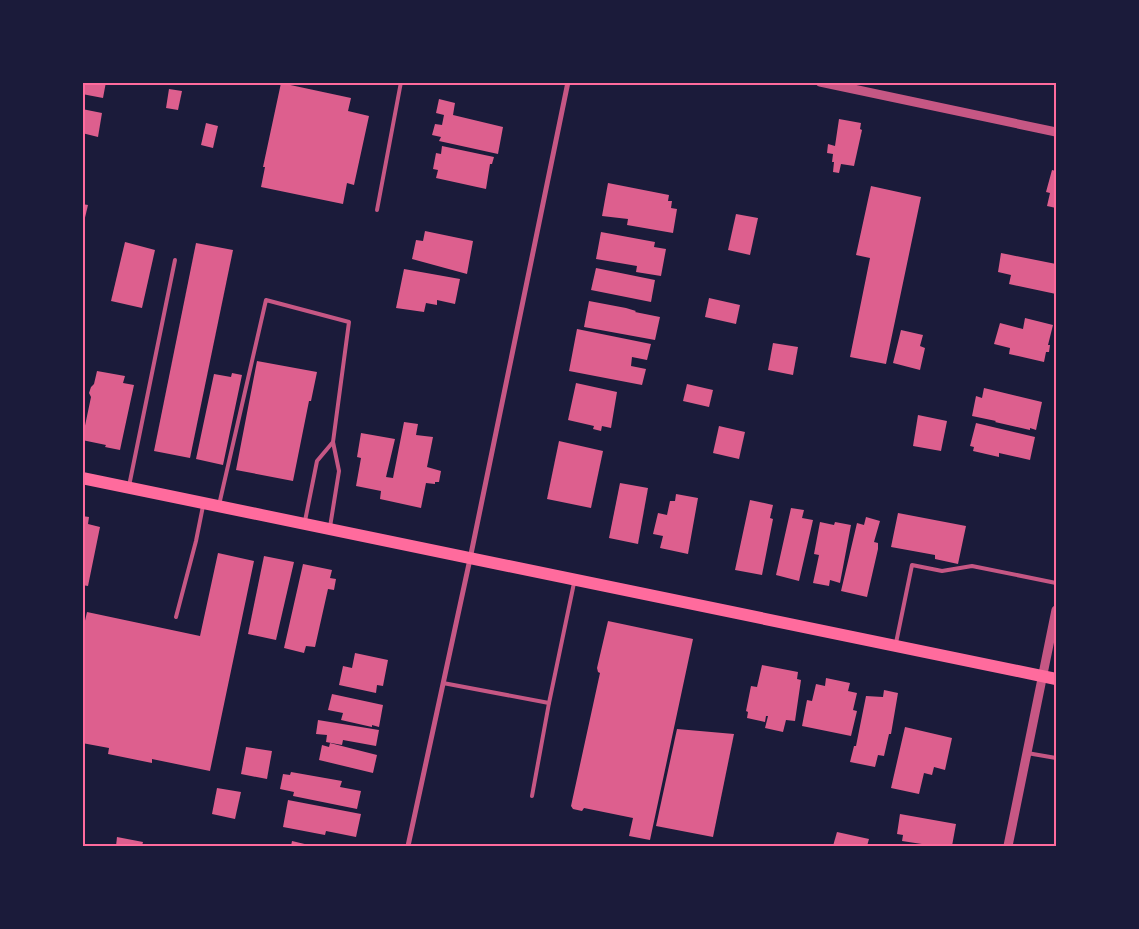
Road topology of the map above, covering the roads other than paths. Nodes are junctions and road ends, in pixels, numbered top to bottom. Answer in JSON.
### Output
{"nodes":[{"id":1,"x":401,"y":82,"type":"edge"},
{"id":2,"x":568,"y":82,"type":"edge"},
{"id":3,"x":820,"y":82,"type":"edge"},
{"id":4,"x":1056,"y":132,"type":"edge"},
{"id":5,"x":377,"y":210,"type":"dead end"},
{"id":6,"x":175,"y":260,"type":"dead end"},
{"id":7,"x":333,"y":442,"type":"junction"},
{"id":8,"x":82,"y":478,"type":"edge"},
{"id":9,"x":128,"y":488,"type":"junction"},
{"id":10,"x":203,"y":503,"type":"junction"},
{"id":11,"x":219,"y":507,"type":"junction"},
{"id":12,"x":305,"y":524,"type":"junction"},
{"id":13,"x":329,"y":529,"type":"junction"},
{"id":14,"x":470,"y":559,"type":"junction"},
{"id":15,"x":574,"y":580,"type":"junction"},
{"id":16,"x":1056,"y":583,"type":"edge"},
{"id":17,"x":1056,"y":610,"type":"edge"},
{"id":18,"x":176,"y":617,"type":"dead end"},
{"id":19,"x":896,"y":646,"type":"junction"},
{"id":20,"x":1043,"y":676,"type":"junction"},
{"id":21,"x":1056,"y":679,"type":"edge"},
{"id":22,"x":443,"y":683,"type":"junction"},
{"id":23,"x":549,"y":703,"type":"junction"},
{"id":24,"x":1027,"y":753,"type":"junction"},
{"id":25,"x":1056,"y":758,"type":"edge"},
{"id":26,"x":532,"y":796,"type":"dead end"},
{"id":27,"x":408,"y":846,"type":"edge"},
{"id":28,"x":1008,"y":846,"type":"edge"}],
"edges":[{"from":1,"to":5,"type":"lane"},
{"from":2,"to":14,"type":"street"},
{"from":3,"to":4,"type":"street"},
{"from":6,"to":9,"type":"lane"},
{"from":7,"to":11,"type":"lane"},
{"from":7,"to":12,"type":"lane"},
{"from":7,"to":13,"type":"lane"},
{"from":8,"to":9,"type":"main road"},
{"from":9,"to":10,"type":"main road"},
{"from":10,"to":11,"type":"main road"},
{"from":10,"to":18,"type":"lane"},
{"from":11,"to":12,"type":"main road"},
{"from":12,"to":13,"type":"main road"},
{"from":13,"to":14,"type":"main road"},
{"from":14,"to":15,"type":"main road"},
{"from":14,"to":22,"type":"street"},
{"from":15,"to":19,"type":"main road"},
{"from":15,"to":23,"type":"lane"},
{"from":16,"to":19,"type":"lane"},
{"from":17,"to":20,"type":"street"},
{"from":19,"to":20,"type":"main road"},
{"from":20,"to":21,"type":"main road"},
{"from":20,"to":24,"type":"street"},
{"from":22,"to":23,"type":"lane"},
{"from":22,"to":27,"type":"street"},
{"from":23,"to":26,"type":"lane"},
{"from":24,"to":25,"type":"lane"},
{"from":24,"to":28,"type":"street"}]}
